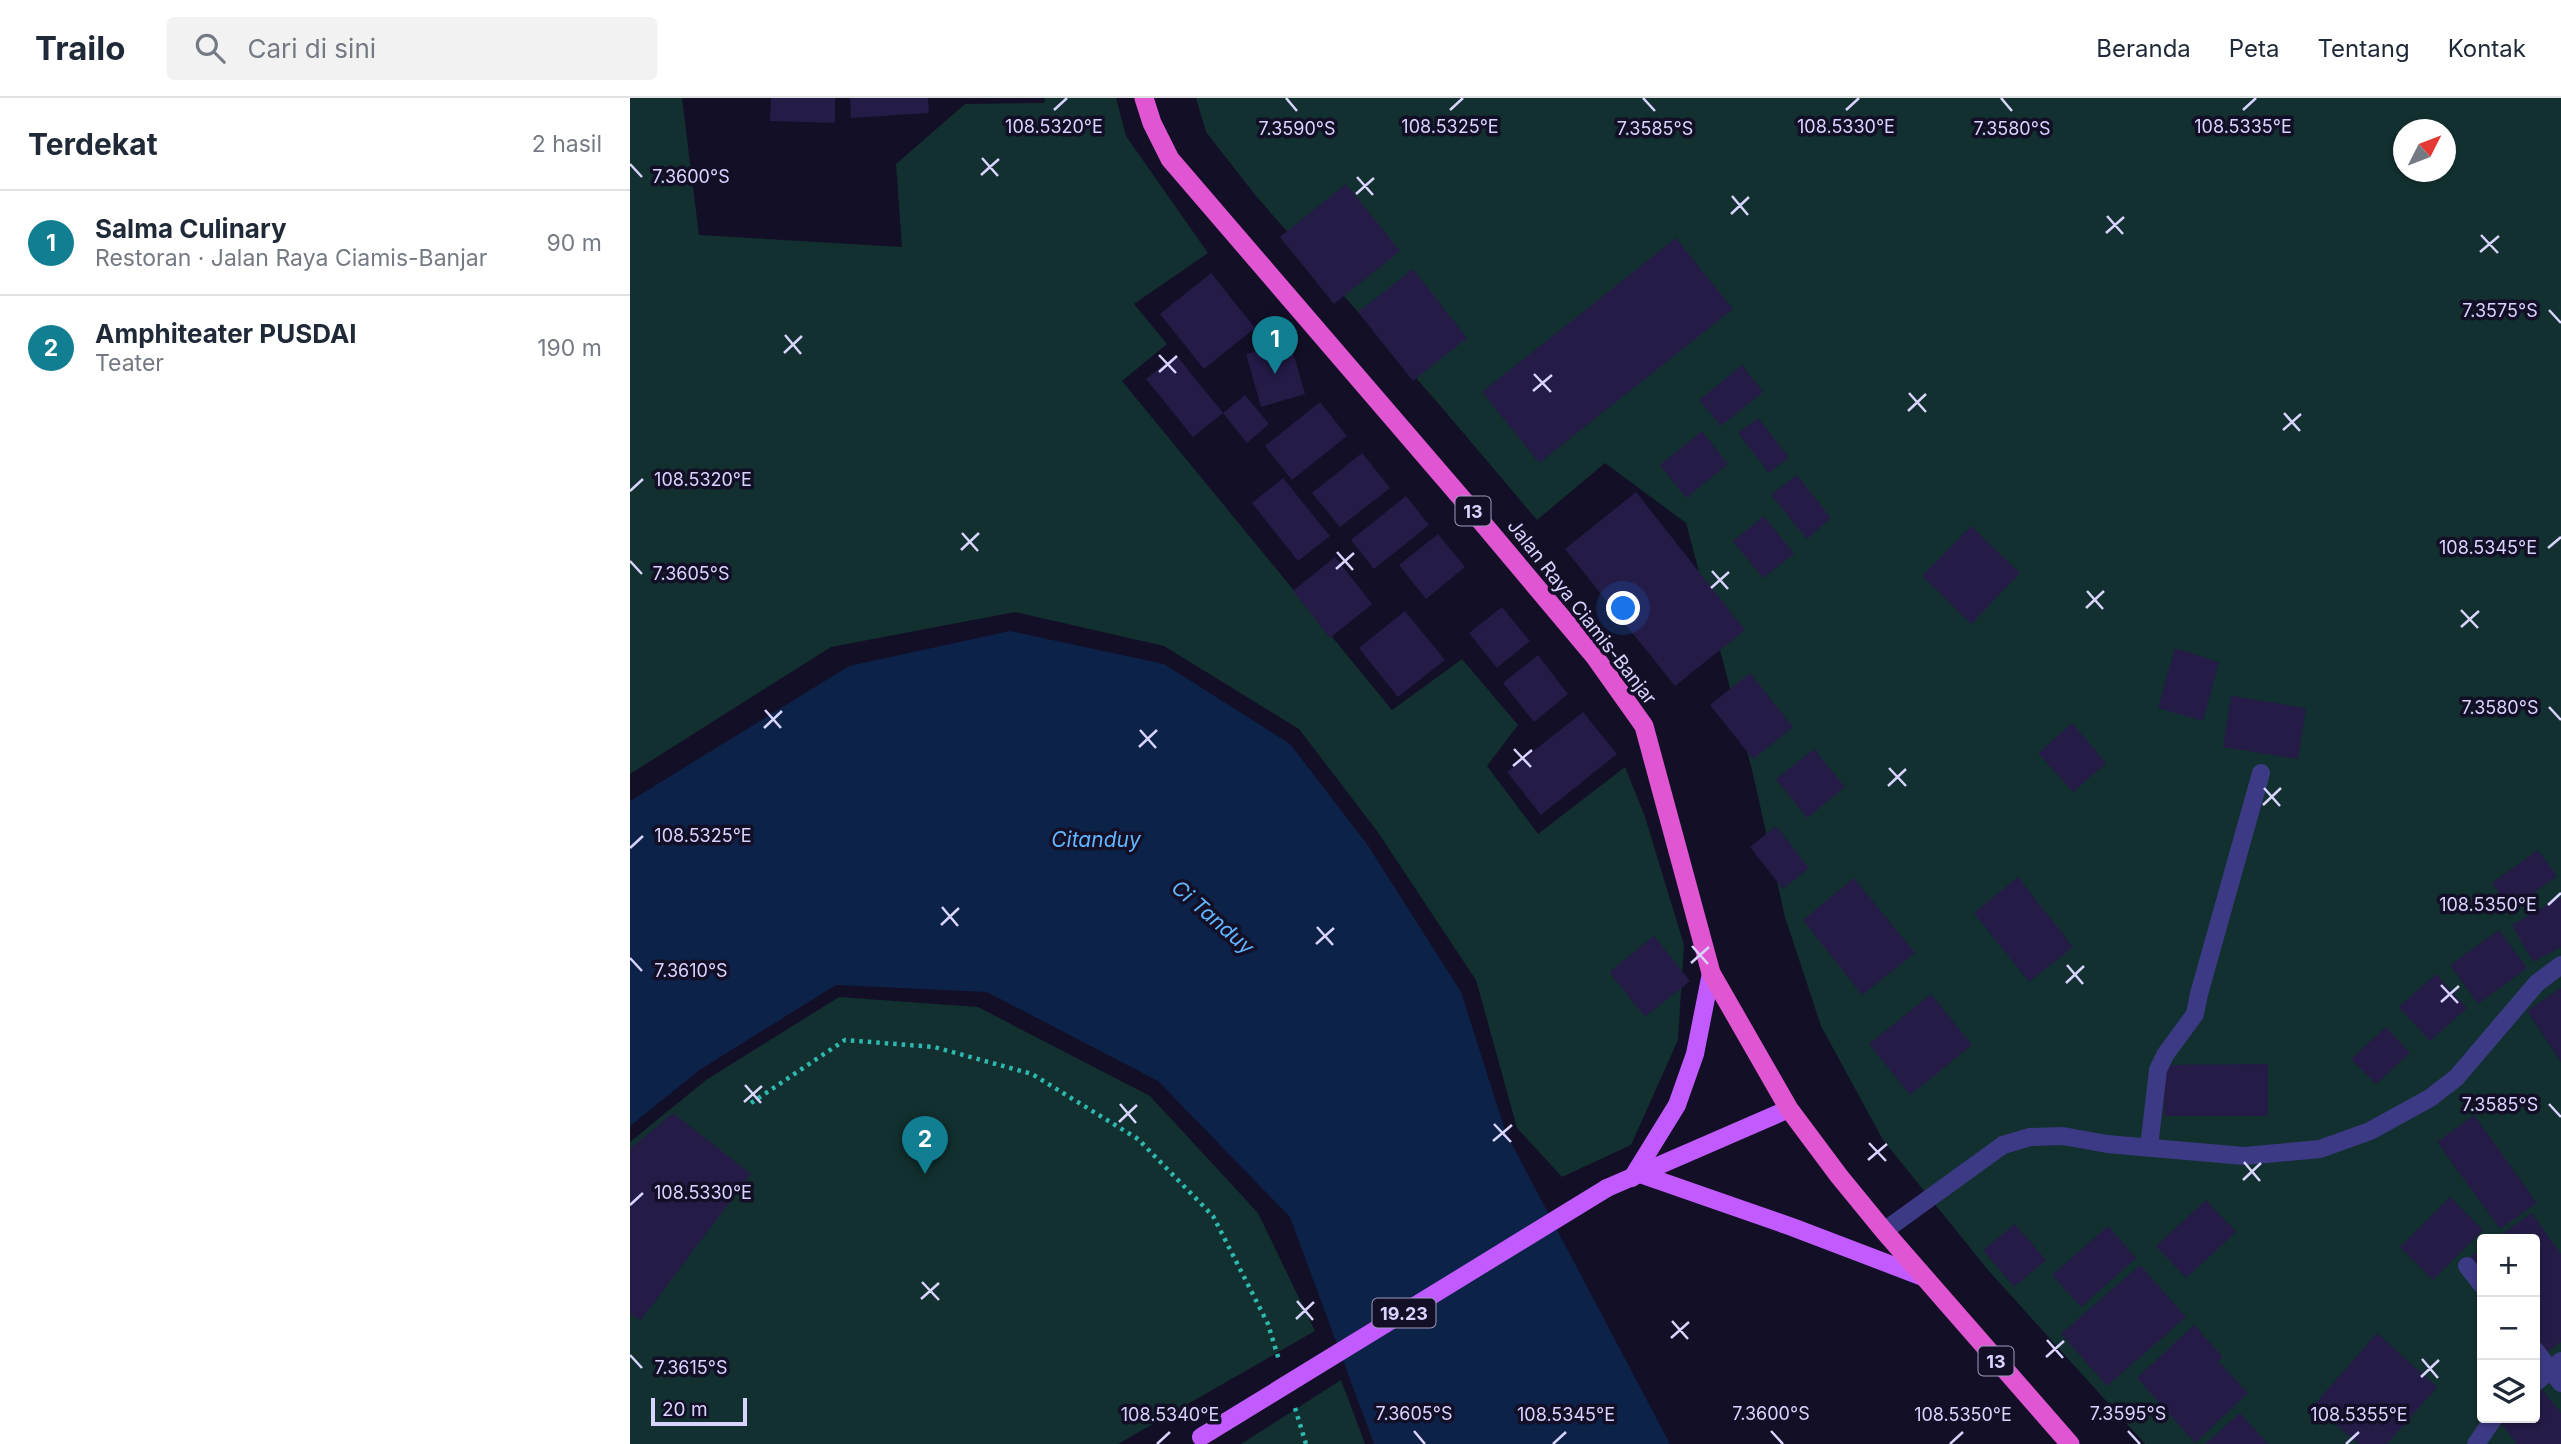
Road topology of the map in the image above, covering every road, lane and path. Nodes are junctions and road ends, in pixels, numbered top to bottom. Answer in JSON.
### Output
{"nodes":[{"id":1,"x":1144,"y":98,"type":"edge"},
{"id":2,"x":2261,"y":773,"type":"dead end"},
{"id":3,"x":2561,"y":965,"type":"edge"},
{"id":4,"x":1712,"y":973,"type":"junction"},
{"id":5,"x":751,"y":1103,"type":"dead end"},
{"id":6,"x":1789,"y":1109,"type":"junction"},
{"id":7,"x":2149,"y":1147,"type":"junction"},
{"id":8,"x":1636,"y":1176,"type":"junction"},
{"id":9,"x":1884,"y":1231,"type":"junction"},
{"id":10,"x":2468,"y":1266,"type":"dead end"},
{"id":11,"x":1923,"y":1277,"type":"junction"},
{"id":12,"x":2477,"y":1278,"type":"edge"},
{"id":13,"x":2540,"y":1355,"type":"edge"},
{"id":14,"x":1280,"y":1364,"type":"dead end"},
{"id":15,"x":2557,"y":1371,"type":"edge"},
{"id":16,"x":2540,"y":1380,"type":"edge"},
{"id":17,"x":1293,"y":1404,"type":"dead end"},
{"id":18,"x":2491,"y":1423,"type":"edge"},
{"id":19,"x":1195,"y":1441,"type":"edge"},
{"id":20,"x":1306,"y":1444,"type":"edge"},
{"id":21,"x":2070,"y":1444,"type":"edge"},
{"id":22,"x":2476,"y":1444,"type":"edge"}],
"edges":[{"from":1,"to":4,"type":"highway","name":"Jalan Raya Ciamis-Banjar","number":"13"},
{"from":2,"to":7,"type":"street"},
{"from":3,"to":7,"type":"street"},
{"from":4,"to":6,"type":"highway","number":"13"},
{"from":4,"to":8,"type":"main road"},
{"from":5,"to":14,"type":"path"},
{"from":6,"to":8,"type":"main road","number":"19.23"},
{"from":6,"to":9,"type":"highway","number":"13"},
{"from":7,"to":9,"type":"street"},
{"from":8,"to":11,"type":"main road"},
{"from":8,"to":19,"type":"main road","number":"19.23","bridge":true},
{"from":9,"to":11,"type":"highway","number":"13"},
{"from":10,"to":12,"type":"street"},
{"from":11,"to":21,"type":"highway","number":"13"},
{"from":13,"to":15,"type":"street"},
{"from":15,"to":16,"type":"street"},
{"from":17,"to":20,"type":"path"},
{"from":18,"to":22,"type":"street"}]}
